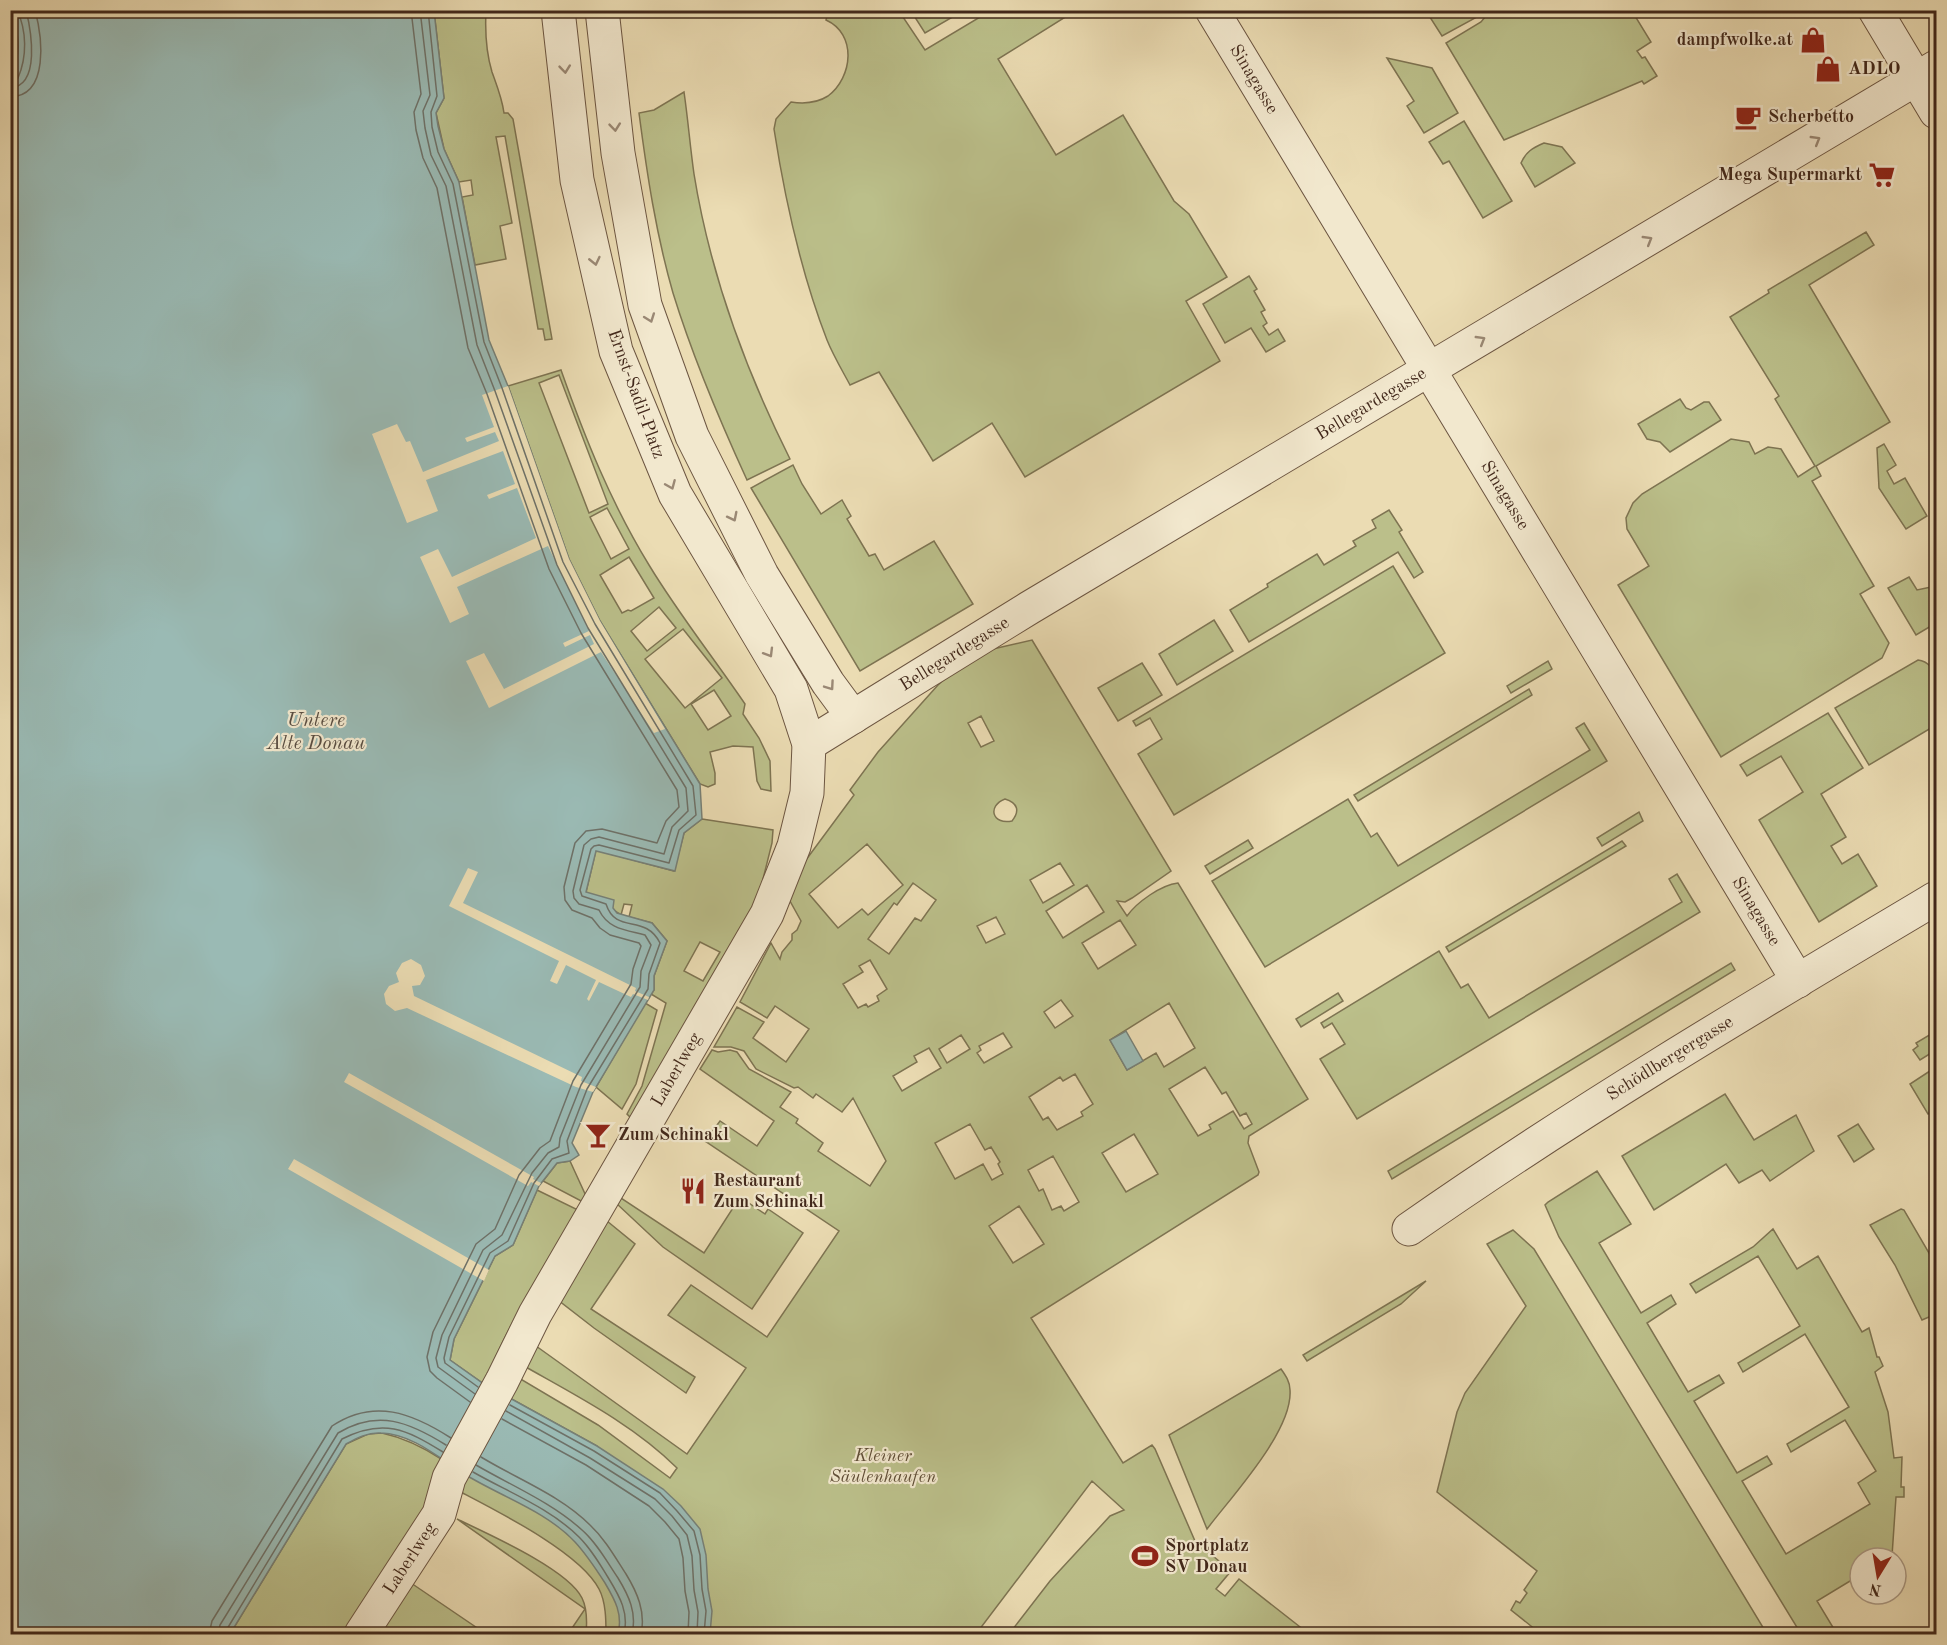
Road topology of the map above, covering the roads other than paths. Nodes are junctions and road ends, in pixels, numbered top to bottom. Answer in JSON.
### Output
{"nodes":[{"id":1,"x":558,"y":10,"type":"edge"},
{"id":2,"x":602,"y":10,"type":"edge"},
{"id":3,"x":1212,"y":10,"type":"edge"},
{"id":4,"x":1875,"y":10,"type":"edge"},
{"id":5,"x":1926,"y":73,"type":"edge"},
{"id":6,"x":1936,"y":112,"type":"edge"},
{"id":7,"x":1431,"y":370,"type":"junction"},
{"id":8,"x":853,"y":717,"type":"junction"},
{"id":9,"x":809,"y":744,"type":"junction"},
{"id":10,"x":1936,"y":898,"type":"edge"},
{"id":11,"x":1798,"y":981,"type":"junction"},
{"id":12,"x":1409,"y":1229,"type":"dead end"},
{"id":13,"x":361,"y":1635,"type":"edge"}],
"edges":[{"from":1,"to":9,"type":"street","name":"Ernst-Sadil-Platz","one_way":true},
{"from":2,"to":8,"type":"street","one_way":true},
{"from":3,"to":7,"type":"street","name":"Sinagasse"},
{"from":4,"to":5,"type":"street"},
{"from":5,"to":6,"type":"street"},
{"from":7,"to":5,"type":"street","name":"Bellegardegasse","one_way":true},
{"from":7,"to":8,"type":"street","name":"Bellegardegasse"},
{"from":7,"to":11,"type":"street","name":"Sinagasse"},
{"from":8,"to":9,"type":"street","name":"Bellegardegasse"},
{"from":9,"to":13,"type":"street","name":"Laberlweg"},
{"from":10,"to":11,"type":"street","name":"Schödlbergergasse"},
{"from":11,"to":12,"type":"street","name":"Schödlbergergasse"}]}
